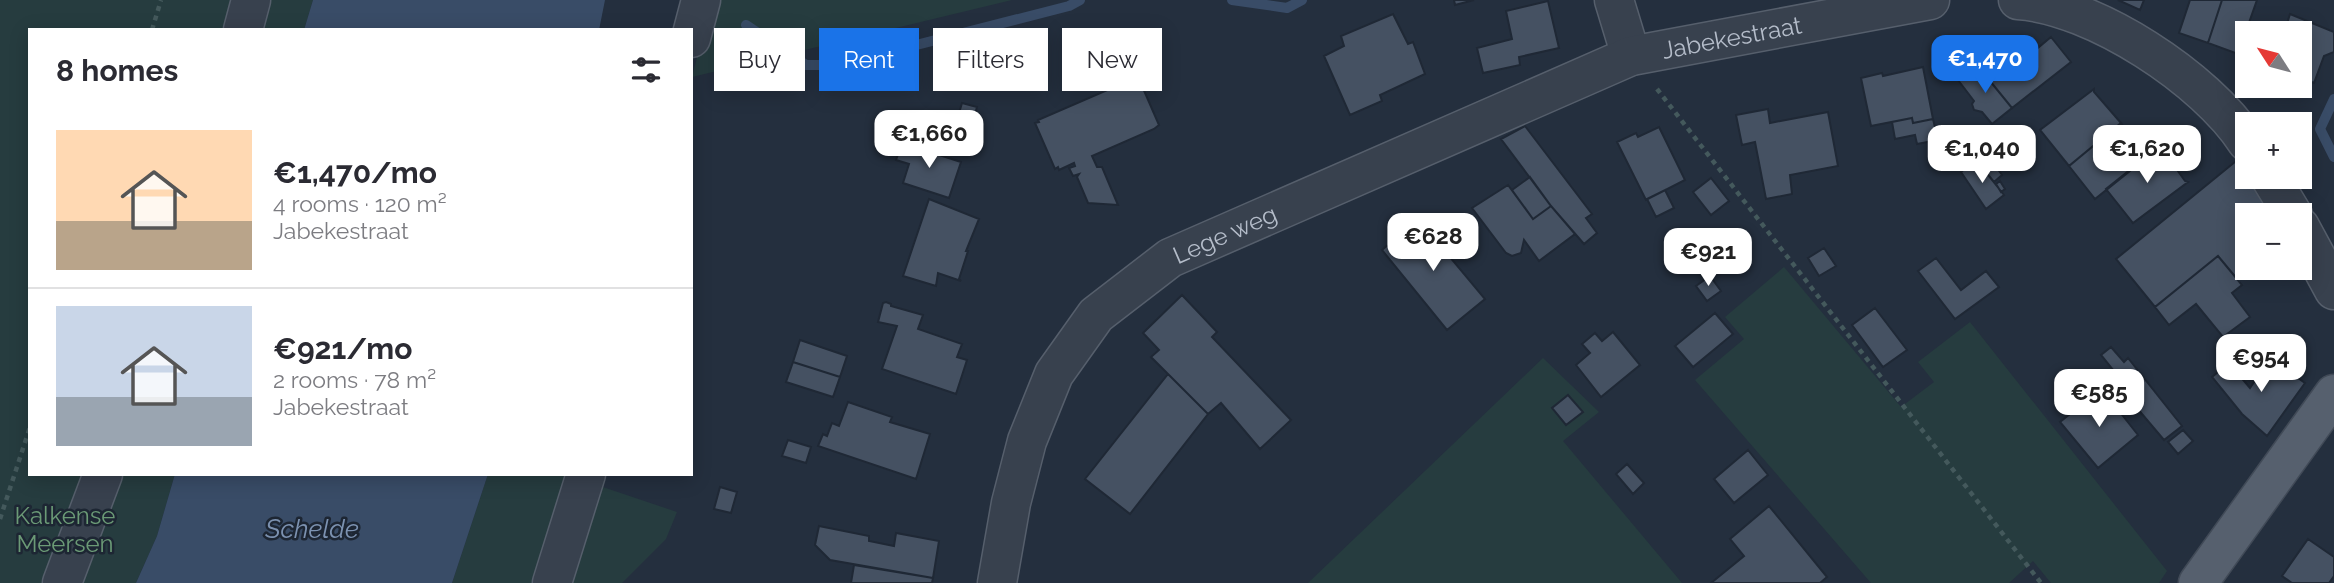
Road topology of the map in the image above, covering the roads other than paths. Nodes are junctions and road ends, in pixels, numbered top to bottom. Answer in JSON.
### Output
{"nodes":[{"id":1,"x":251,"y":0,"type":"edge"},
{"id":2,"x":701,"y":0,"type":"edge"},
{"id":3,"x":1614,"y":0,"type":"edge"},
{"id":4,"x":1930,"y":0,"type":"edge"},
{"id":5,"x":2018,"y":0,"type":"edge"},
{"id":6,"x":244,"y":28,"type":"edge"},
{"id":7,"x":693,"y":30,"type":"edge"},
{"id":8,"x":1631,"y":56,"type":"junction"},
{"id":9,"x":2235,"y":124,"type":"edge"},
{"id":10,"x":2312,"y":249,"type":"edge"},
{"id":11,"x":2334,"y":290,"type":"edge"},
{"id":12,"x":2334,"y":394,"type":"edge"},
{"id":13,"x":102,"y":476,"type":"edge"},
{"id":14,"x":585,"y":476,"type":"edge"},
{"id":15,"x":62,"y":583,"type":"edge"},
{"id":16,"x":552,"y":583,"type":"edge"},
{"id":17,"x":997,"y":583,"type":"edge"},
{"id":18,"x":2198,"y":583,"type":"edge"}],
"edges":[{"from":1,"to":6,"type":"street"},
{"from":2,"to":7,"type":"street"},
{"from":3,"to":8,"type":"street","name":"Jabekestraat"},
{"from":4,"to":8,"type":"street","name":"Jabekestraat"},
{"from":5,"to":9,"type":"street"},
{"from":8,"to":17,"type":"street","name":"Lege weg"},
{"from":10,"to":11,"type":"street"},
{"from":12,"to":18,"type":"main road"},
{"from":13,"to":15,"type":"street"},
{"from":14,"to":16,"type":"street"}]}
